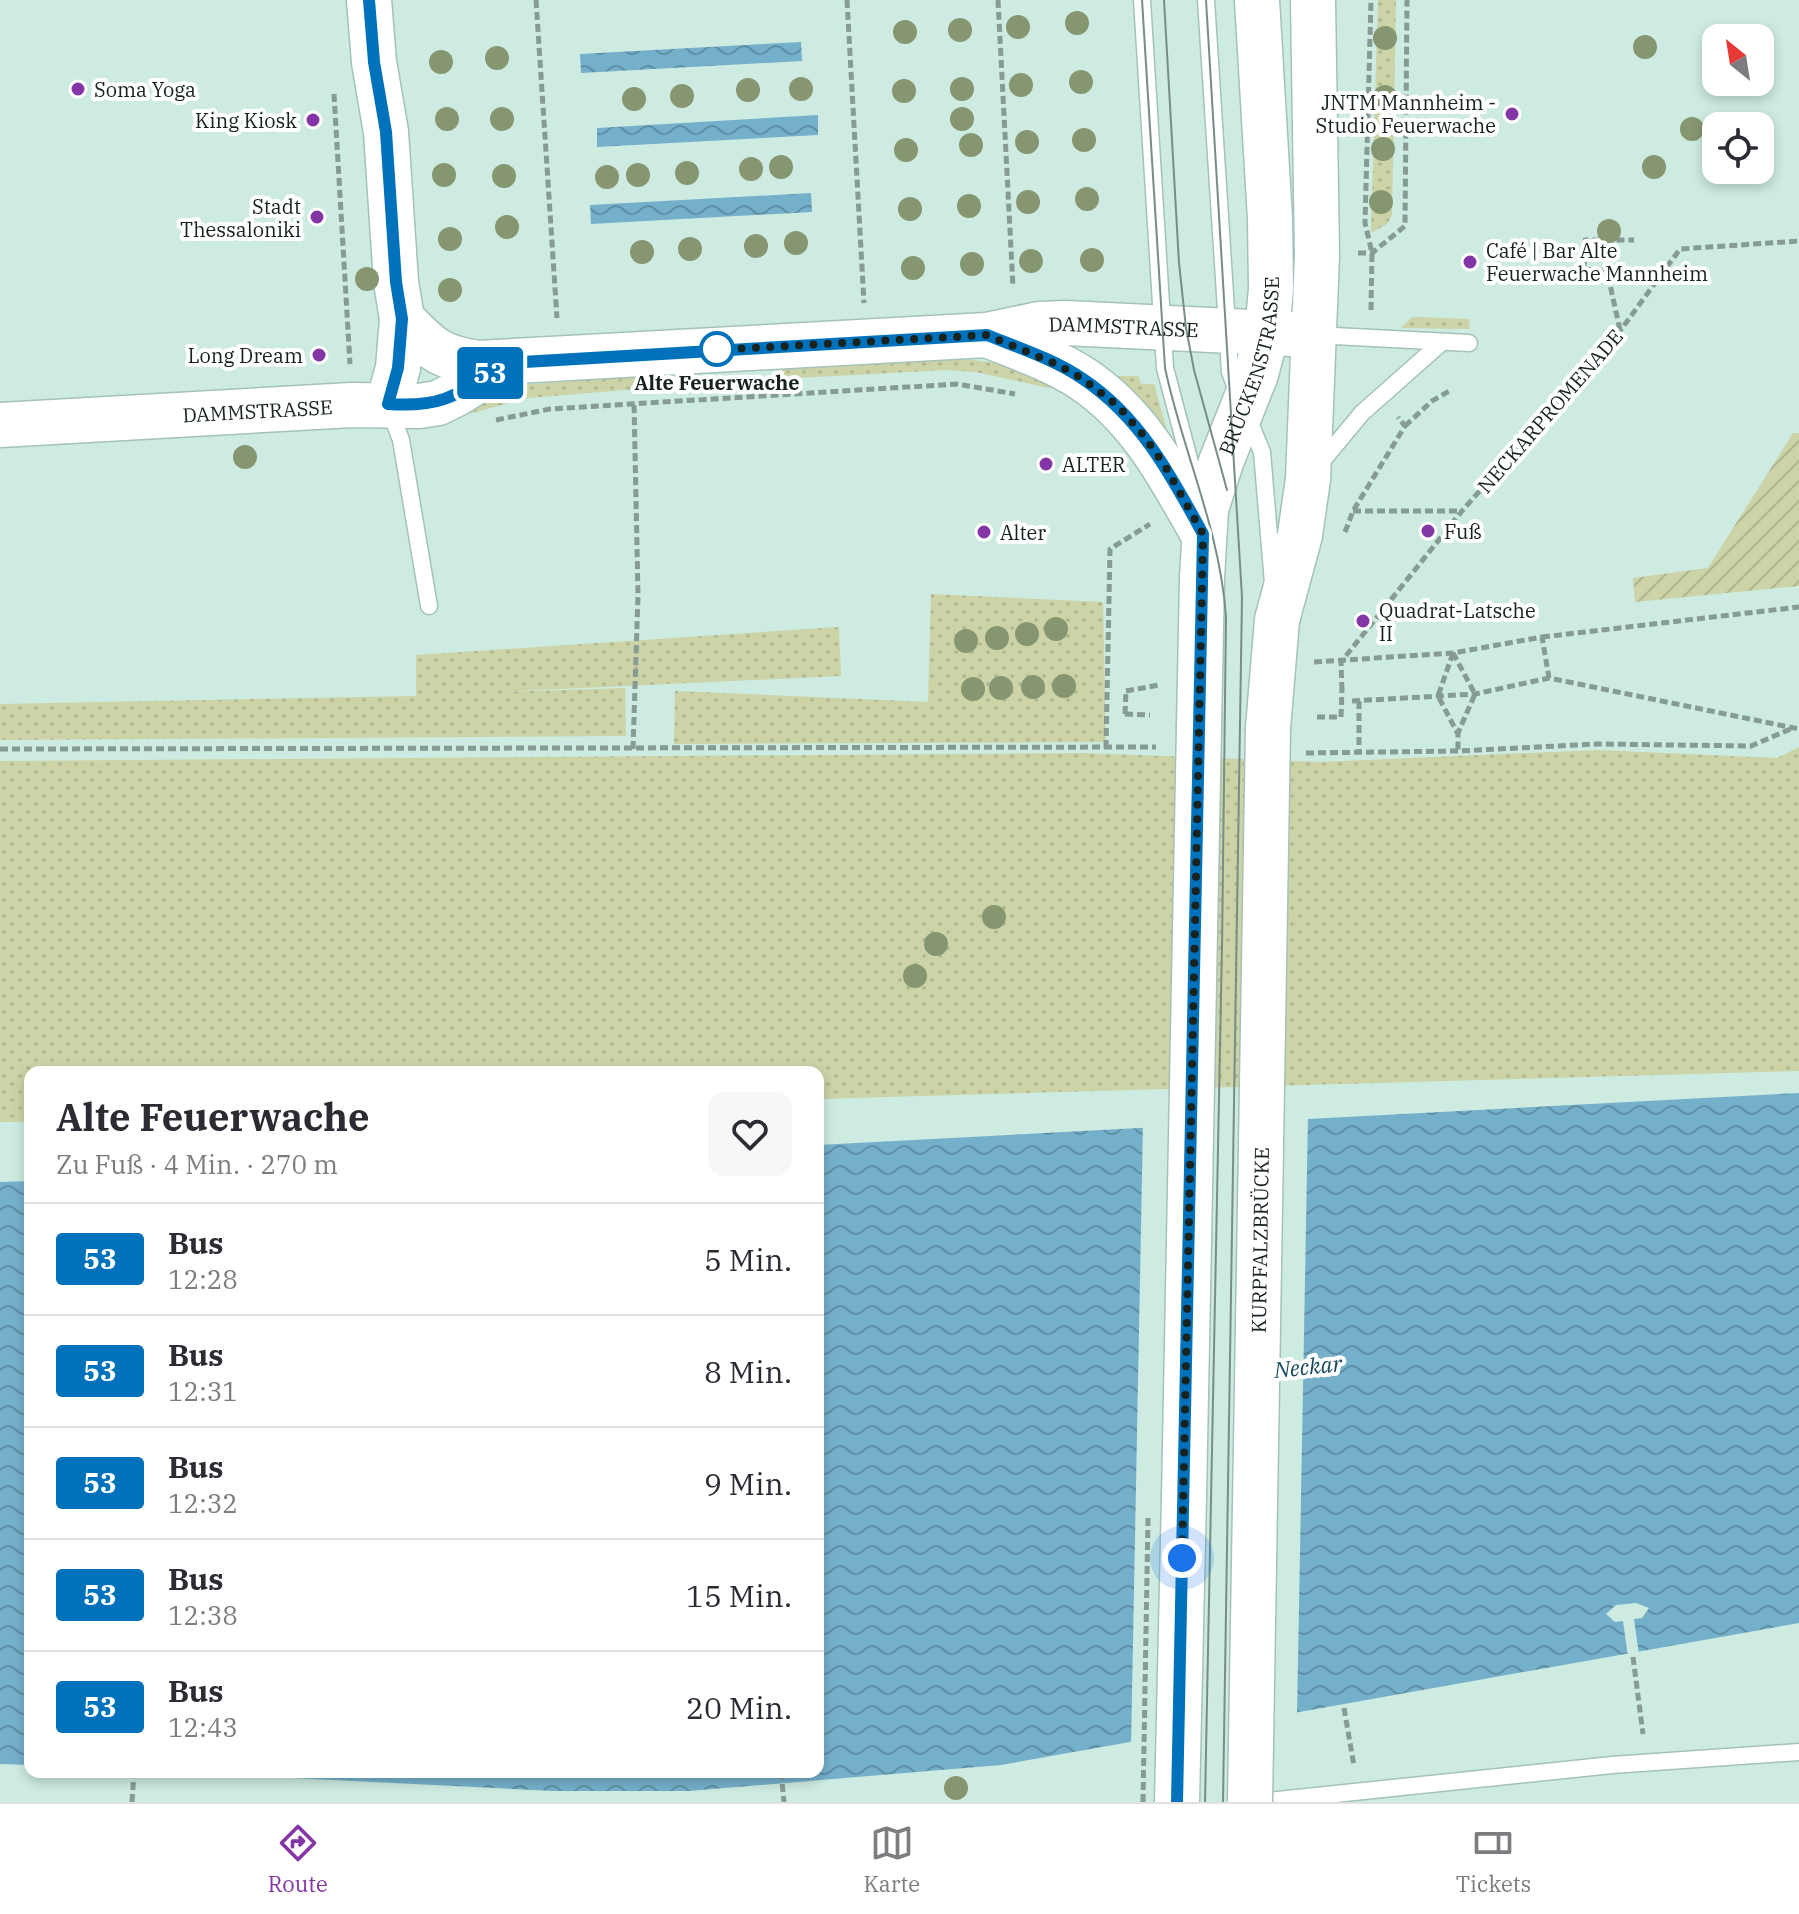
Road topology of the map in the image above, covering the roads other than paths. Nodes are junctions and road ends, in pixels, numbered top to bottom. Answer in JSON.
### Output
{"nodes":[{"id":1,"x":369,"y":0,"type":"edge"},
{"id":2,"x":1142,"y":0,"type":"edge"},
{"id":3,"x":1206,"y":0,"type":"edge"},
{"id":4,"x":1257,"y":0,"type":"edge"},
{"id":5,"x":1313,"y":0,"type":"edge"},
{"id":6,"x":402,"y":319,"type":"junction"},
{"id":7,"x":1161,"y":327,"type":"junction"},
{"id":8,"x":1247,"y":331,"type":"junction"},
{"id":9,"x":987,"y":335,"type":"junction"},
{"id":10,"x":1314,"y":335,"type":"junction"},
{"id":11,"x":1441,"y":343,"type":"junction"},
{"id":12,"x":1469,"y":343,"type":"dead end"},
{"id":13,"x":506,"y":363,"type":"junction"},
{"id":14,"x":370,"y":404,"type":"junction"},
{"id":15,"x":1243,"y":406,"type":"junction"},
{"id":16,"x":0,"y":425,"type":"edge"},
{"id":17,"x":1308,"y":479,"type":"junction"},
{"id":18,"x":1203,"y":534,"type":"junction"},
{"id":19,"x":429,"y":606,"type":"dead end"},
{"id":20,"x":1277,"y":620,"type":"junction"},
{"id":21,"x":1799,"y":1752,"type":"edge"},
{"id":22,"x":1177,"y":1802,"type":"edge"},
{"id":23,"x":1250,"y":1802,"type":"edge"},
{"id":24,"x":1259,"y":1802,"type":"edge"}],
"edges":[{"from":1,"to":6,"type":"main road"},
{"from":2,"to":7,"type":"lane"},
{"from":3,"to":8,"type":"lane"},
{"from":4,"to":8,"type":"main road","name":"BRÜCKENSTRASSE"},
{"from":5,"to":10,"type":"main road"},
{"from":6,"to":13,"type":"main road","name":"DAMMSTRASSE"},
{"from":6,"to":14,"type":"main road"},
{"from":7,"to":8,"type":"main road","name":"DAMMSTRASSE"},
{"from":7,"to":9,"type":"main road","name":"DAMMSTRASSE"},
{"from":7,"to":18,"type":"lane"},
{"from":8,"to":10,"type":"main road","name":"DAMMSTRASSE"},
{"from":8,"to":15,"type":"main road","name":"BRÜCKENSTRASSE"},
{"from":9,"to":13,"type":"main road","name":"DAMMSTRASSE"},
{"from":9,"to":18,"type":"main road"},
{"from":10,"to":11,"type":"lane"},
{"from":10,"to":17,"type":"main road"},
{"from":11,"to":12,"type":"lane"},
{"from":11,"to":17,"type":"lane"},
{"from":13,"to":14,"type":"main road","name":"DAMMSTRASSE"},
{"from":14,"to":16,"type":"main road","name":"DAMMSTRASSE"},
{"from":14,"to":19,"type":"lane"},
{"from":15,"to":18,"type":"main road","name":"BRÜCKENSTRASSE"},
{"from":15,"to":20,"type":"lane"},
{"from":17,"to":20,"type":"main road"},
{"from":18,"to":22,"type":"main road","name":"BRÜCKENSTRASSE","bridge":true},
{"from":20,"to":23,"type":"main road","name":"KURPFALZBRÜCKE","bridge":true},
{"from":21,"to":24,"type":"lane"}]}
